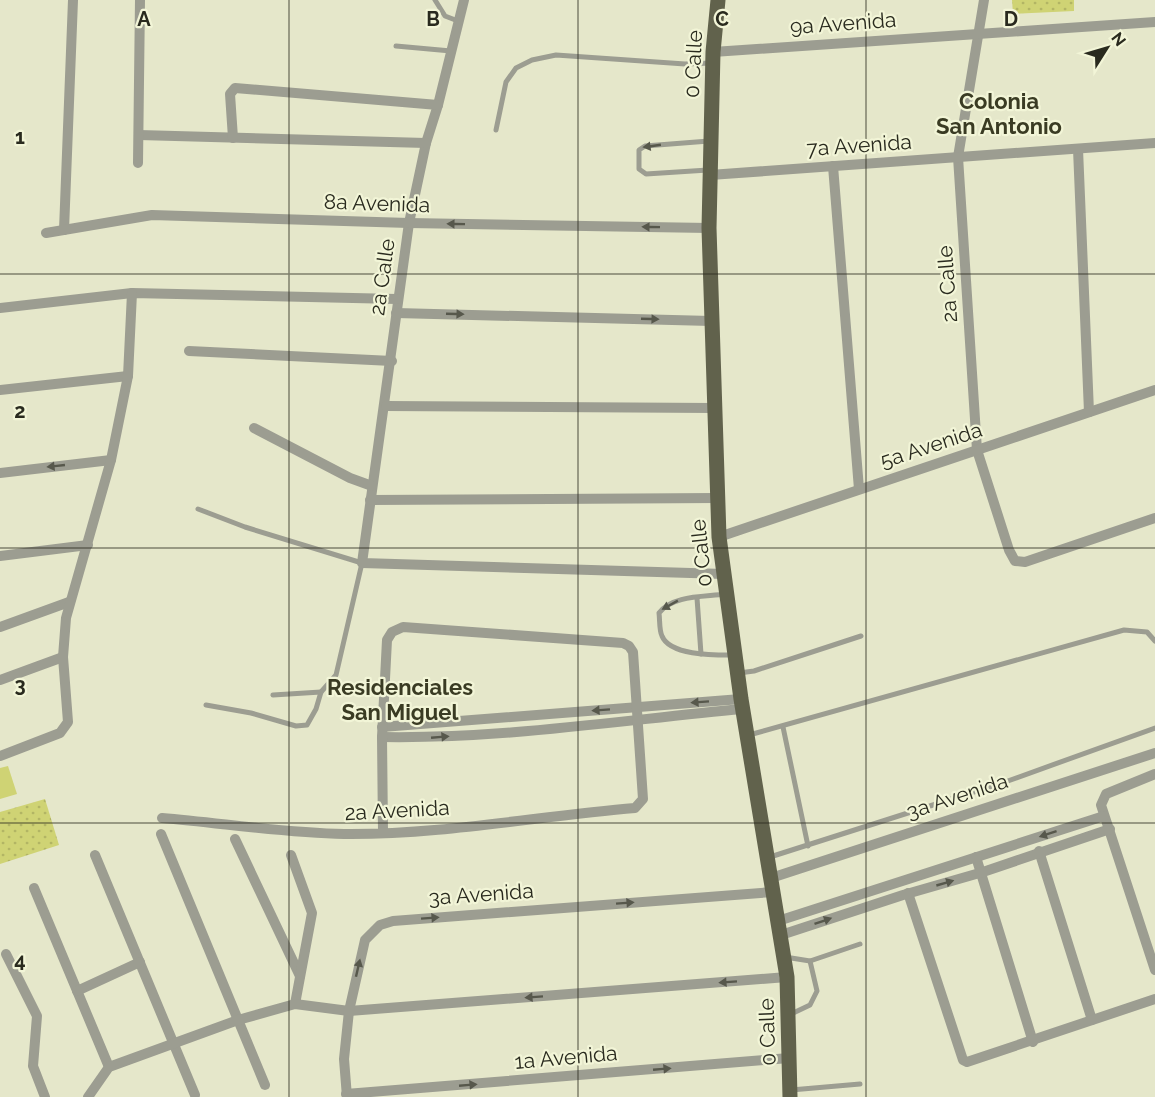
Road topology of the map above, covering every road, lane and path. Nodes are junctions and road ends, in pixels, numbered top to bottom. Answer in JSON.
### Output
{"nodes":[{"id":1,"x":73,"y":0,"type":"edge"},
{"id":2,"x":140,"y":0,"type":"edge"},
{"id":3,"x":435,"y":0,"type":"edge"},
{"id":4,"x":464,"y":0,"type":"edge"},
{"id":5,"x":718,"y":0,"type":"edge"},
{"id":6,"x":984,"y":0,"type":"edge"},
{"id":7,"x":458,"y":21,"type":"junction"},
{"id":8,"x":1155,"y":22,"type":"edge"},
{"id":9,"x":977,"y":34,"type":"junction"},
{"id":10,"x":396,"y":46,"type":"dead end"},
{"id":11,"x":451,"y":51,"type":"junction"},
{"id":12,"x":713,"y":58,"type":"junction"},
{"id":13,"x":438,"y":105,"type":"junction"},
{"id":14,"x":496,"y":130,"type":"dead end"},
{"id":15,"x":139,"y":135,"type":"junction"},
{"id":16,"x":233,"y":138,"type":"junction"},
{"id":17,"x":711,"y":140,"type":"junction"},
{"id":18,"x":426,"y":143,"type":"junction"},
{"id":19,"x":1155,"y":143,"type":"edge"},
{"id":20,"x":1078,"y":149,"type":"junction"},
{"id":21,"x":958,"y":157,"type":"junction"},
{"id":22,"x":138,"y":163,"type":"dead end"},
{"id":23,"x":833,"y":166,"type":"junction"},
{"id":24,"x":710,"y":172,"type":"junction"},
{"id":25,"x":409,"y":224,"type":"junction"},
{"id":26,"x":709,"y":228,"type":"junction"},
{"id":27,"x":64,"y":230,"type":"junction"},
{"id":28,"x":46,"y":233,"type":"dead end"},
{"id":29,"x":132,"y":293,"type":"junction"},
{"id":30,"x":397,"y":299,"type":"junction"},
{"id":31,"x":0,"y":308,"type":"edge"},
{"id":32,"x":396,"y":313,"type":"junction"},
{"id":33,"x":711,"y":321,"type":"junction"},
{"id":34,"x":189,"y":351,"type":"dead end"},
{"id":35,"x":392,"y":362,"type":"junction"},
{"id":36,"x":128,"y":376,"type":"junction"},
{"id":37,"x":0,"y":390,"type":"edge"},
{"id":38,"x":1155,"y":390,"type":"edge"},
{"id":39,"x":386,"y":406,"type":"junction"},
{"id":40,"x":713,"y":408,"type":"junction"},
{"id":41,"x":1089,"y":412,"type":"junction"},
{"id":42,"x":254,"y":428,"type":"dead end"},
{"id":43,"x":977,"y":450,"type":"junction"},
{"id":44,"x":111,"y":460,"type":"junction"},
{"id":45,"x":0,"y":473,"type":"edge"},
{"id":46,"x":372,"y":486,"type":"junction"},
{"id":47,"x":859,"y":489,"type":"junction"},
{"id":48,"x":717,"y":498,"type":"junction"},
{"id":49,"x":370,"y":500,"type":"junction"},
{"id":50,"x":198,"y":509,"type":"dead end"},
{"id":51,"x":1155,"y":518,"type":"edge"},
{"id":52,"x":719,"y":537,"type":"junction"},
{"id":53,"x":88,"y":545,"type":"junction"},
{"id":54,"x":0,"y":556,"type":"edge"},
{"id":55,"x":362,"y":563,"type":"junction"},
{"id":56,"x":724,"y":574,"type":"junction"},
{"id":57,"x":727,"y":594,"type":"junction"},
{"id":58,"x":697,"y":598,"type":"junction"},
{"id":59,"x":69,"y":602,"type":"junction"},
{"id":60,"x":0,"y":627,"type":"edge"},
{"id":61,"x":861,"y":636,"type":"dead end"},
{"id":62,"x":1155,"y":640,"type":"edge"},
{"id":63,"x":701,"y":654,"type":"junction"},
{"id":64,"x":735,"y":655,"type":"junction"},
{"id":65,"x":63,"y":657,"type":"junction"},
{"id":66,"x":738,"y":673,"type":"junction"},
{"id":67,"x":0,"y":680,"type":"edge"},
{"id":68,"x":321,"y":692,"type":"junction"},
{"id":69,"x":273,"y":695,"type":"dead end"},
{"id":70,"x":742,"y":704,"type":"junction"},
{"id":71,"x":206,"y":705,"type":"dead end"},
{"id":72,"x":636,"y":708,"type":"junction"},
{"id":73,"x":512,"y":717,"type":"junction"},
{"id":74,"x":637,"y":720,"type":"junction"},
{"id":75,"x":783,"y":727,"type":"junction"},
{"id":76,"x":1155,"y":728,"type":"edge"},
{"id":77,"x":513,"y":731,"type":"junction"},
{"id":78,"x":382,"y":732,"type":"junction"},
{"id":79,"x":747,"y":736,"type":"junction"},
{"id":80,"x":1155,"y":753,"type":"edge"},
{"id":81,"x":0,"y":756,"type":"edge"},
{"id":82,"x":1155,"y":774,"type":"edge"},
{"id":83,"x":1104,"y":816,"type":"junction"},
{"id":84,"x":162,"y":818,"type":"dead end"},
{"id":85,"x":1110,"y":829,"type":"junction"},
{"id":86,"x":383,"y":832,"type":"junction"},
{"id":87,"x":161,"y":834,"type":"dead end"},
{"id":88,"x":235,"y":839,"type":"dead end"},
{"id":89,"x":808,"y":846,"type":"junction"},
{"id":90,"x":1039,"y":851,"type":"junction"},
{"id":91,"x":95,"y":855,"type":"dead end"},
{"id":92,"x":291,"y":855,"type":"dead end"},
{"id":93,"x":976,"y":856,"type":"junction"},
{"id":94,"x":768,"y":858,"type":"junction"},
{"id":95,"x":982,"y":872,"type":"junction"},
{"id":96,"x":772,"y":885,"type":"junction"},
{"id":97,"x":34,"y":888,"type":"dead end"},
{"id":98,"x":908,"y":893,"type":"junction"},
{"id":99,"x":780,"y":928,"type":"junction"},
{"id":100,"x":860,"y":944,"type":"dead end"},
{"id":101,"x":6,"y":954,"type":"dead end"},
{"id":102,"x":784,"y":957,"type":"junction"},
{"id":103,"x":810,"y":961,"type":"junction"},
{"id":104,"x":140,"y":962,"type":"junction"},
{"id":105,"x":1155,"y":970,"type":"edge"},
{"id":106,"x":300,"y":977,"type":"junction"},
{"id":107,"x":787,"y":977,"type":"junction"},
{"id":108,"x":77,"y":991,"type":"junction"},
{"id":109,"x":1155,"y":999,"type":"edge"},
{"id":110,"x":295,"y":1004,"type":"junction"},
{"id":111,"x":349,"y":1011,"type":"junction"},
{"id":112,"x":788,"y":1015,"type":"junction"},
{"id":113,"x":238,"y":1020,"type":"junction"},
{"id":114,"x":1092,"y":1020,"type":"junction"},
{"id":115,"x":1033,"y":1042,"type":"junction"},
{"id":116,"x":174,"y":1043,"type":"junction"},
{"id":117,"x":789,"y":1058,"type":"junction"},
{"id":118,"x":109,"y":1068,"type":"junction"},
{"id":119,"x":860,"y":1084,"type":"dead end"},
{"id":120,"x":265,"y":1085,"type":"dead end"},
{"id":121,"x":430,"y":1092,"type":"edge"},
{"id":122,"x":790,"y":1094,"type":"edge"},
{"id":123,"x":195,"y":1095,"type":"dead end"},
{"id":124,"x":347,"y":1095,"type":"edge"},
{"id":125,"x":45,"y":1097,"type":"edge"},
{"id":126,"x":88,"y":1097,"type":"edge"}],
"edges":[{"from":1,"to":27,"type":"street"},
{"from":2,"to":15,"type":"street"},
{"from":3,"to":7,"type":"lane"},
{"from":4,"to":7,"type":"street","name":"2a Calle"},
{"from":5,"to":12,"type":"main road","name":"0 Calle"},
{"from":6,"to":9,"type":"street","name":"2a Calle"},
{"from":7,"to":11,"type":"street","name":"2a Calle"},
{"from":8,"to":9,"type":"street","name":"9a Avenida"},
{"from":9,"to":12,"type":"street","name":"9a Avenida"},
{"from":9,"to":21,"type":"street","name":"2a Calle"},
{"from":10,"to":11,"type":"lane"},
{"from":11,"to":13,"type":"street","name":"2a Calle"},
{"from":12,"to":14,"type":"lane"},
{"from":12,"to":17,"type":"main road","name":"0 Calle"},
{"from":13,"to":16,"type":"street"},
{"from":13,"to":18,"type":"street","name":"2a Calle"},
{"from":15,"to":16,"type":"street"},
{"from":15,"to":22,"type":"street"},
{"from":16,"to":18,"type":"street"},
{"from":17,"to":24,"type":"main road","name":"0 Calle"},
{"from":17,"to":24,"type":"lane","one_way":true},
{"from":18,"to":25,"type":"street","name":"2a Calle"},
{"from":19,"to":20,"type":"street","name":"7a Avenida"},
{"from":20,"to":21,"type":"street","name":"7a Avenida"},
{"from":20,"to":41,"type":"street"},
{"from":21,"to":23,"type":"street","name":"7a Avenida"},
{"from":21,"to":43,"type":"street","name":"2a Calle"},
{"from":23,"to":24,"type":"street","name":"7a Avenida"},
{"from":23,"to":47,"type":"street"},
{"from":24,"to":26,"type":"main road","name":"0 Calle"},
{"from":26,"to":25,"type":"street","name":"8a Avenida","one_way":true},
{"from":25,"to":27,"type":"street","name":"8a Avenida"},
{"from":25,"to":30,"type":"street","name":"2a Calle"},
{"from":26,"to":33,"type":"main road","name":"0 Calle"},
{"from":27,"to":28,"type":"street","name":"8a Avenida"},
{"from":29,"to":30,"type":"street"},
{"from":29,"to":31,"type":"street"},
{"from":29,"to":36,"type":"street"},
{"from":30,"to":32,"type":"street","name":"2a Calle"},
{"from":32,"to":33,"type":"street","one_way":true},
{"from":32,"to":35,"type":"street","name":"2a Calle"},
{"from":33,"to":40,"type":"main road","name":"0 Calle"},
{"from":34,"to":35,"type":"street"},
{"from":35,"to":39,"type":"street","name":"2a Calle"},
{"from":36,"to":37,"type":"street"},
{"from":36,"to":44,"type":"street"},
{"from":38,"to":41,"type":"street","name":"5a Avenida"},
{"from":39,"to":40,"type":"street"},
{"from":39,"to":46,"type":"street","name":"2a Calle"},
{"from":40,"to":48,"type":"main road","name":"0 Calle"},
{"from":41,"to":43,"type":"street","name":"5a Avenida"},
{"from":42,"to":46,"type":"street"},
{"from":43,"to":47,"type":"street","name":"5a Avenida"},
{"from":43,"to":51,"type":"street","name":"2a Calle"},
{"from":44,"to":45,"type":"street","one_way":true},
{"from":44,"to":53,"type":"street"},
{"from":46,"to":49,"type":"street","name":"2a Calle"},
{"from":47,"to":52,"type":"street","name":"5a Avenida"},
{"from":48,"to":49,"type":"street"},
{"from":48,"to":52,"type":"main road","name":"0 Calle"},
{"from":49,"to":55,"type":"street","name":"2a Calle"},
{"from":50,"to":55,"type":"lane"},
{"from":52,"to":56,"type":"main road","name":"0 Calle"},
{"from":53,"to":54,"type":"street"},
{"from":53,"to":59,"type":"street"},
{"from":55,"to":56,"type":"street"},
{"from":55,"to":68,"type":"lane"},
{"from":56,"to":57,"type":"main road","name":"0 Calle"},
{"from":57,"to":58,"type":"lane"},
{"from":57,"to":64,"type":"main road","name":"0 Calle"},
{"from":58,"to":63,"type":"lane"},
{"from":58,"to":63,"type":"lane","one_way":true},
{"from":59,"to":60,"type":"street"},
{"from":59,"to":65,"type":"street"},
{"from":61,"to":66,"type":"lane"},
{"from":62,"to":75,"type":"lane"},
{"from":63,"to":64,"type":"lane"},
{"from":64,"to":66,"type":"main road","name":"0 Calle"},
{"from":65,"to":67,"type":"street"},
{"from":65,"to":81,"type":"street"},
{"from":66,"to":70,"type":"main road","name":"0 Calle"},
{"from":68,"to":69,"type":"lane"},
{"from":68,"to":71,"type":"lane"},
{"from":70,"to":72,"type":"street","one_way":true},
{"from":70,"to":74,"type":"street"},
{"from":70,"to":79,"type":"main road","name":"0 Calle"},
{"from":72,"to":73,"type":"street","one_way":true},
{"from":72,"to":74,"type":"street"},
{"from":72,"to":78,"type":"street"},
{"from":73,"to":77,"type":"street"},
{"from":73,"to":78,"type":"street"},
{"from":74,"to":77,"type":"street"},
{"from":74,"to":86,"type":"street","name":"2a Avenida"},
{"from":75,"to":79,"type":"lane"},
{"from":75,"to":89,"type":"lane"},
{"from":76,"to":89,"type":"lane"},
{"from":78,"to":77,"type":"street","one_way":true},
{"from":78,"to":86,"type":"street"},
{"from":79,"to":94,"type":"main road","name":"0 Calle"},
{"from":80,"to":96,"type":"street","name":"3a Avenida"},
{"from":82,"to":83,"type":"street"},
{"from":83,"to":85,"type":"street"},
{"from":83,"to":93,"type":"street","one_way":true},
{"from":84,"to":86,"type":"street","name":"2a Avenida"},
{"from":85,"to":90,"type":"street"},
{"from":85,"to":105,"type":"street"},
{"from":87,"to":113,"type":"street"},
{"from":88,"to":106,"type":"street"},
{"from":89,"to":94,"type":"lane"},
{"from":90,"to":95,"type":"street"},
{"from":90,"to":114,"type":"street"},
{"from":91,"to":104,"type":"street"},
{"from":92,"to":106,"type":"street"},
{"from":93,"to":95,"type":"street"},
{"from":93,"to":99,"type":"street"},
{"from":94,"to":96,"type":"main road","name":"0 Calle"},
{"from":98,"to":95,"type":"street","one_way":true},
{"from":95,"to":115,"type":"street"},
{"from":96,"to":99,"type":"main road","name":"0 Calle"},
{"from":111,"to":96,"type":"street","name":"3a Avenida","one_way":true},
{"from":97,"to":108,"type":"street"},
{"from":99,"to":98,"type":"street","one_way":true},
{"from":98,"to":115,"type":"street"},
{"from":99,"to":102,"type":"main road","name":"0 Calle"},
{"from":100,"to":103,"type":"lane"},
{"from":101,"to":125,"type":"street"},
{"from":102,"to":103,"type":"lane"},
{"from":102,"to":107,"type":"main road","name":"0 Calle"},
{"from":103,"to":112,"type":"lane"},
{"from":104,"to":108,"type":"street"},
{"from":104,"to":116,"type":"street"},
{"from":106,"to":110,"type":"street"},
{"from":107,"to":111,"type":"street","one_way":true},
{"from":107,"to":112,"type":"main road","name":"0 Calle"},
{"from":108,"to":118,"type":"street"},
{"from":109,"to":114,"type":"street"},
{"from":110,"to":111,"type":"street"},
{"from":110,"to":113,"type":"street"},
{"from":111,"to":124,"type":"street"},
{"from":112,"to":117,"type":"main road","name":"0 Calle"},
{"from":113,"to":116,"type":"street"},
{"from":113,"to":120,"type":"street"},
{"from":114,"to":115,"type":"street"},
{"from":116,"to":118,"type":"street"},
{"from":116,"to":123,"type":"street"},
{"from":121,"to":117,"type":"street","name":"1a Avenida","one_way":true},
{"from":117,"to":122,"type":"main road","name":"0 Calle"},
{"from":118,"to":126,"type":"street"},
{"from":119,"to":122,"type":"lane"},
{"from":121,"to":124,"type":"street","name":"1a Avenida"}]}
